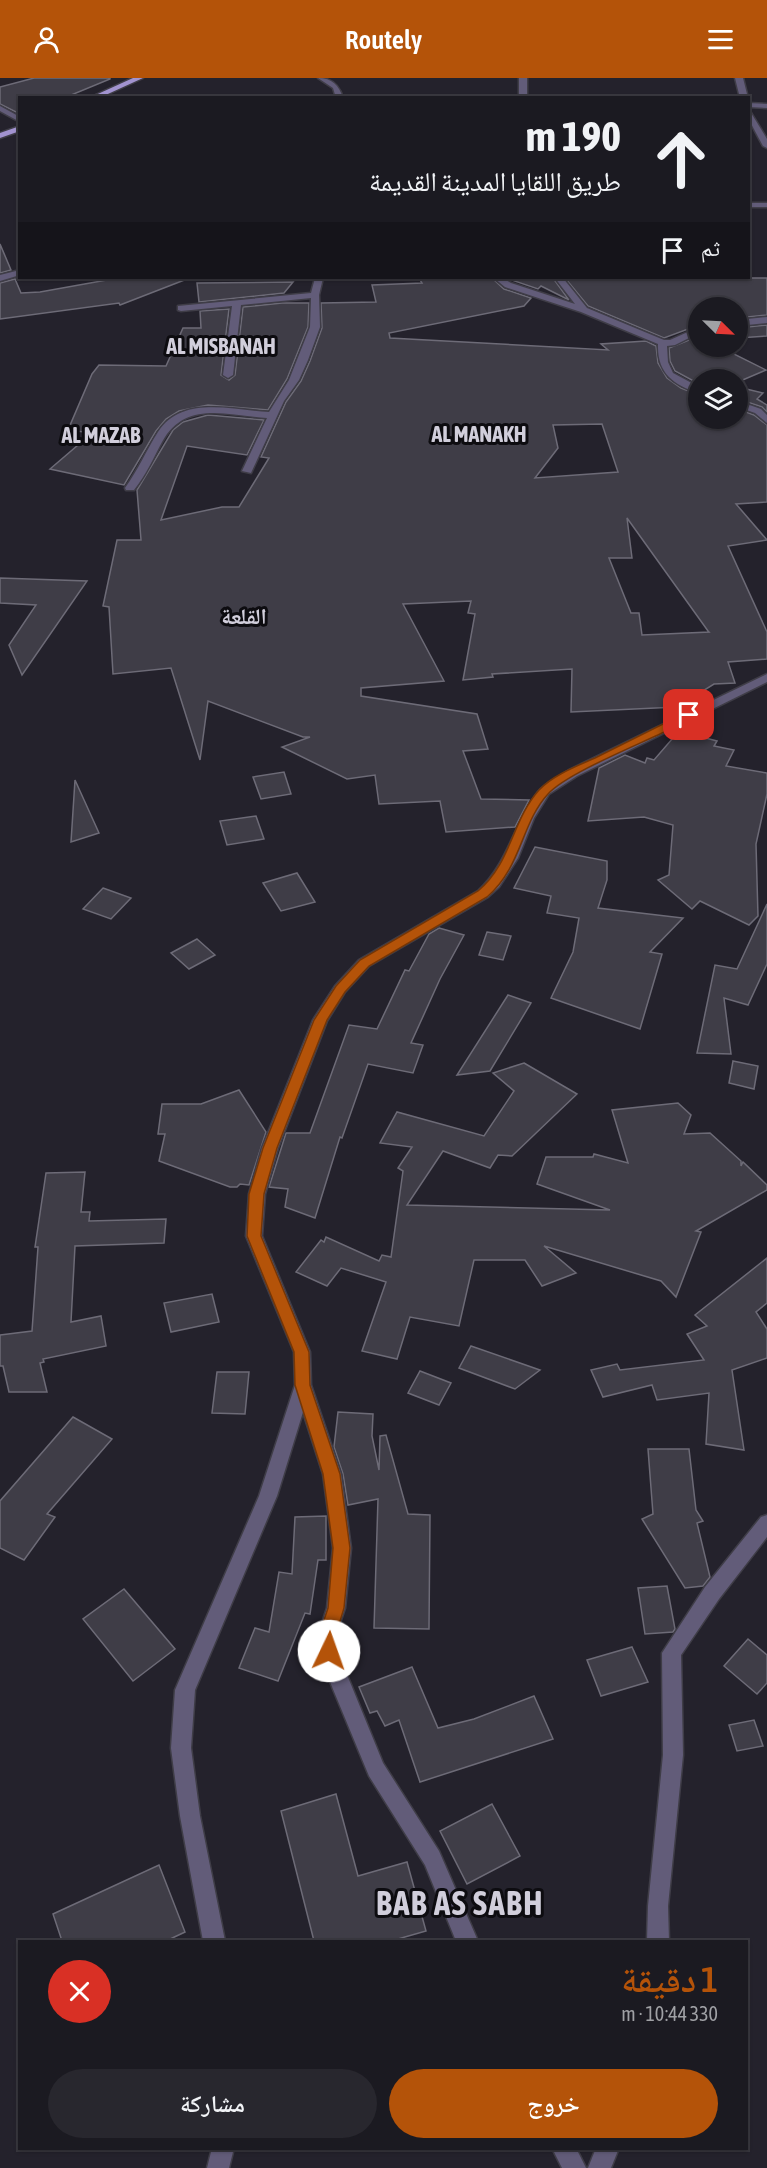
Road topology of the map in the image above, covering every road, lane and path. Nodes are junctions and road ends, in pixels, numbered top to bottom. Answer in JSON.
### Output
{"nodes":[{"id":1,"x":139,"y":78,"type":"edge"},
{"id":2,"x":322,"y":78,"type":"edge"},
{"id":3,"x":523,"y":78,"type":"edge"},
{"id":4,"x":739,"y":78,"type":"edge"},
{"id":5,"x":97,"y":96,"type":"edge"},
{"id":6,"x":339,"y":96,"type":"edge"},
{"id":7,"x":523,"y":96,"type":"edge"},
{"id":8,"x":744,"y":96,"type":"edge"},
{"id":9,"x":767,"y":106,"type":"edge"},
{"id":10,"x":0,"y":108,"type":"edge"},
{"id":11,"x":750,"y":108,"type":"edge"},
{"id":12,"x":750,"y":112,"type":"edge"},
{"id":13,"x":18,"y":119,"type":"edge"},
{"id":14,"x":18,"y":129,"type":"edge"},
{"id":15,"x":0,"y":136,"type":"edge"},
{"id":16,"x":767,"y":146,"type":"edge"},
{"id":17,"x":750,"y":205,"type":"edge"},
{"id":18,"x":767,"y":205,"type":"edge"},
{"id":19,"x":18,"y":273,"type":"edge"},
{"id":20,"x":0,"y":278,"type":"edge"},
{"id":21,"x":319,"y":279,"type":"edge"},
{"id":22,"x":499,"y":279,"type":"edge"},
{"id":23,"x":560,"y":279,"type":"edge"},
{"id":24,"x":315,"y":295,"type":"junction"},
{"id":25,"x":237,"y":301,"type":"junction"},
{"id":26,"x":181,"y":308,"type":"dead end"},
{"id":27,"x":584,"y":310,"type":"junction"},
{"id":28,"x":767,"y":320,"type":"edge"},
{"id":29,"x":748,"y":322,"type":"edge"},
{"id":30,"x":688,"y":335,"type":"edge"},
{"id":31,"x":663,"y":343,"type":"junction"},
{"id":32,"x":228,"y":375,"type":"dead end"},
{"id":33,"x":688,"y":387,"type":"edge"},
{"id":34,"x":748,"y":408,"type":"edge"},
{"id":35,"x":272,"y":415,"type":"junction"},
{"id":36,"x":767,"y":420,"type":"edge"},
{"id":37,"x":247,"y":471,"type":"dead end"},
{"id":38,"x":130,"y":488,"type":"dead end"},
{"id":39,"x":767,"y":677,"type":"edge"},
{"id":40,"x":303,"y":1385,"type":"junction"},
{"id":41,"x":767,"y":1524,"type":"edge"},
{"id":42,"x":214,"y":1940,"type":"edge"},
{"id":43,"x":467,"y":1940,"type":"edge"},
{"id":44,"x":658,"y":1940,"type":"edge"},
{"id":45,"x":222,"y":2150,"type":"edge"},
{"id":46,"x":564,"y":2150,"type":"edge"},
{"id":47,"x":607,"y":2150,"type":"edge"},
{"id":48,"x":218,"y":2168,"type":"edge"},
{"id":49,"x":575,"y":2168,"type":"edge"},
{"id":50,"x":599,"y":2168,"type":"edge"}],
"edges":[{"from":1,"to":5,"type":"main road"},
{"from":2,"to":6,"type":"street"},
{"from":3,"to":7,"type":"street"},
{"from":4,"to":8,"type":"street"},
{"from":9,"to":11,"type":"street"},
{"from":10,"to":13,"type":"street"},
{"from":12,"to":16,"type":"street"},
{"from":14,"to":15,"type":"main road"},
{"from":17,"to":18,"type":"street"},
{"from":19,"to":20,"type":"street"},
{"from":21,"to":24,"type":"street"},
{"from":22,"to":27,"type":"street"},
{"from":23,"to":27,"type":"street"},
{"from":24,"to":25,"type":"street"},
{"from":24,"to":35,"type":"street"},
{"from":25,"to":26,"type":"street"},
{"from":25,"to":32,"type":"street"},
{"from":27,"to":31,"type":"street"},
{"from":28,"to":29,"type":"street"},
{"from":30,"to":31,"type":"street"},
{"from":31,"to":33,"type":"street"},
{"from":34,"to":36,"type":"street"},
{"from":35,"to":37,"type":"street"},
{"from":35,"to":38,"type":"street"},
{"from":39,"to":40,"type":"street"},
{"from":40,"to":42,"type":"street"},
{"from":40,"to":43,"type":"street"},
{"from":41,"to":44,"type":"street"},
{"from":45,"to":48,"type":"street"},
{"from":46,"to":49,"type":"street"},
{"from":47,"to":50,"type":"street"}]}
